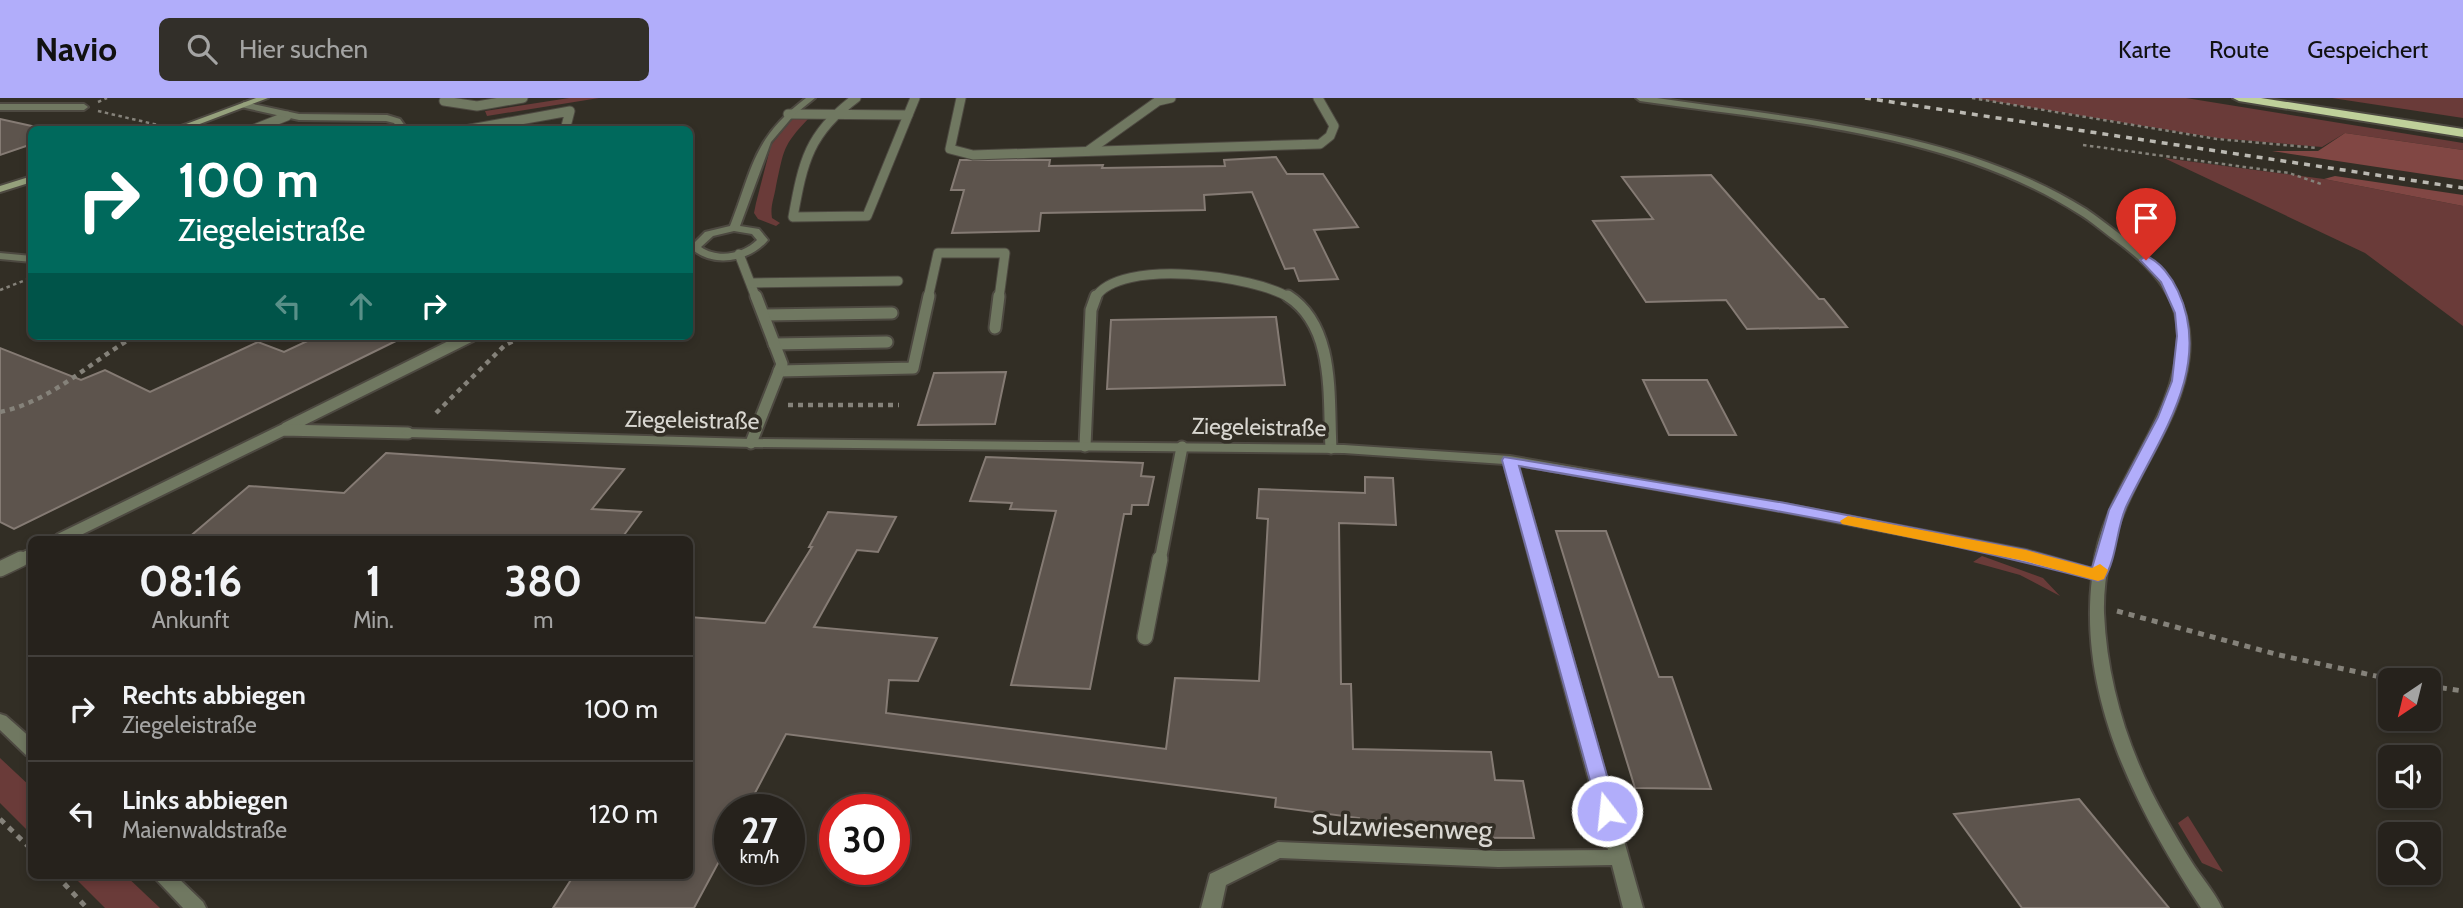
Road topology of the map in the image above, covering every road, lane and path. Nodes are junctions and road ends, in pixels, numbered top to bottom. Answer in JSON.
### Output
{"nodes":[{"id":1,"x":264,"y":98,"type":"edge"},
{"id":2,"x":512,"y":98,"type":"edge"},
{"id":3,"x":523,"y":98,"type":"edge"},
{"id":4,"x":811,"y":98,"type":"edge"},
{"id":5,"x":856,"y":98,"type":"edge"},
{"id":6,"x":915,"y":98,"type":"edge"},
{"id":7,"x":961,"y":98,"type":"edge"},
{"id":8,"x":1171,"y":98,"type":"edge"},
{"id":9,"x":1318,"y":98,"type":"edge"},
{"id":10,"x":1640,"y":98,"type":"edge"},
{"id":11,"x":1972,"y":98,"type":"edge"},
{"id":12,"x":2239,"y":98,"type":"edge"},
{"id":13,"x":2298,"y":98,"type":"edge"},
{"id":14,"x":444,"y":102,"type":"dead end"},
{"id":15,"x":244,"y":105,"type":"junction"},
{"id":16,"x":477,"y":106,"type":"junction"},
{"id":17,"x":0,"y":107,"type":"edge"},
{"id":18,"x":84,"y":107,"type":"joint"},
{"id":19,"x":788,"y":114,"type":"junction"},
{"id":20,"x":832,"y":115,"type":"junction"},
{"id":21,"x":908,"y":115,"type":"junction"},
{"id":22,"x":287,"y":116,"type":"junction"},
{"id":23,"x":467,"y":119,"type":"edge"},
{"id":24,"x":2463,"y":124,"type":"edge"},
{"id":25,"x":482,"y":125,"type":"junction"},
{"id":26,"x":158,"y":126,"type":"edge"},
{"id":27,"x":185,"y":126,"type":"edge"},
{"id":28,"x":261,"y":126,"type":"edge"},
{"id":29,"x":401,"y":126,"type":"edge"},
{"id":30,"x":566,"y":126,"type":"edge"},
{"id":31,"x":2463,"y":133,"type":"edge"},
{"id":32,"x":2083,"y":145,"type":"dead end"},
{"id":33,"x":2318,"y":148,"type":"dead end"},
{"id":34,"x":1088,"y":151,"type":"junction"},
{"id":35,"x":28,"y":180,"type":"edge"},
{"id":36,"x":2321,"y":184,"type":"dead end"},
{"id":37,"x":0,"y":189,"type":"edge"},
{"id":38,"x":734,"y":228,"type":"junction"},
{"id":39,"x":693,"y":246,"type":"edge"},
{"id":40,"x":693,"y":248,"type":"edge"},
{"id":41,"x":738,"y":254,"type":"junction"},
{"id":42,"x":0,"y":256,"type":"edge"},
{"id":43,"x":28,"y":259,"type":"edge"},
{"id":44,"x":28,"y":280,"type":"edge"},
{"id":45,"x":898,"y":281,"type":"dead end"},
{"id":46,"x":751,"y":283,"type":"junction"},
{"id":47,"x":0,"y":290,"type":"edge"},
{"id":48,"x":892,"y":313,"type":"dead end"},
{"id":49,"x":764,"y":315,"type":"junction"},
{"id":50,"x":995,"y":328,"type":"dead end"},
{"id":51,"x":129,"y":340,"type":"edge"},
{"id":52,"x":463,"y":340,"type":"edge"},
{"id":53,"x":516,"y":340,"type":"edge"},
{"id":54,"x":887,"y":342,"type":"dead end"},
{"id":55,"x":774,"y":344,"type":"junction"},
{"id":56,"x":779,"y":371,"type":"junction"},
{"id":57,"x":766,"y":405,"type":"junction"},
{"id":58,"x":899,"y":405,"type":"dead end"},
{"id":59,"x":0,"y":412,"type":"edge"},
{"id":60,"x":283,"y":430,"type":"junction"},
{"id":61,"x":412,"y":433,"type":"junction"},
{"id":62,"x":751,"y":443,"type":"junction"},
{"id":63,"x":1085,"y":446,"type":"junction"},
{"id":64,"x":1182,"y":447,"type":"junction"},
{"id":65,"x":1331,"y":448,"type":"junction"},
{"id":66,"x":1510,"y":460,"type":"junction"},
{"id":67,"x":66,"y":536,"type":"edge"},
{"id":68,"x":28,"y":556,"type":"edge"},
{"id":69,"x":0,"y":569,"type":"edge"},
{"id":70,"x":2098,"y":575,"type":"junction"},
{"id":71,"x":2096,"y":605,"type":"junction"},
{"id":72,"x":1145,"y":637,"type":"dead end"},
{"id":73,"x":2378,"y":676,"type":"edge"},
{"id":74,"x":2441,"y":688,"type":"edge"},
{"id":75,"x":2463,"y":691,"type":"edge"},
{"id":76,"x":0,"y":720,"type":"edge"},
{"id":77,"x":28,"y":746,"type":"edge"},
{"id":78,"x":0,"y":819,"type":"edge"},
{"id":79,"x":28,"y":846,"type":"edge"},
{"id":80,"x":1620,"y":857,"type":"junction"},
{"id":81,"x":61,"y":879,"type":"edge"},
{"id":82,"x":166,"y":879,"type":"edge"},
{"id":83,"x":87,"y":908,"type":"edge"},
{"id":84,"x":196,"y":908,"type":"edge"},
{"id":85,"x":1211,"y":908,"type":"edge"},
{"id":86,"x":1633,"y":908,"type":"edge"},
{"id":87,"x":2212,"y":908,"type":"edge"}],
"edges":[{"from":1,"to":15,"type":"main road"},
{"from":2,"to":23,"type":"lane"},
{"from":3,"to":16,"type":"lane"},
{"from":4,"to":19,"type":"street"},
{"from":5,"to":20,"type":"lane"},
{"from":6,"to":21,"type":"lane"},
{"from":7,"to":34,"type":"lane"},
{"from":8,"to":34,"type":"lane"},
{"from":9,"to":34,"type":"lane"},
{"from":10,"to":70,"type":"street"},
{"from":11,"to":33,"type":"path"},
{"from":12,"to":31,"type":"highway"},
{"from":13,"to":24,"type":"highway"},
{"from":14,"to":23,"type":"lane"},
{"from":15,"to":22,"type":"street"},
{"from":15,"to":27,"type":"main road"},
{"from":16,"to":23,"type":"lane"},
{"from":16,"to":25,"type":"lane"},
{"from":17,"to":18,"type":"street"},
{"from":18,"to":26,"type":"path"},
{"from":19,"to":20,"type":"lane"},
{"from":19,"to":38,"type":"street"},
{"from":20,"to":21,"type":"lane"},
{"from":20,"to":21,"type":"lane"},
{"from":22,"to":28,"type":"lane"},
{"from":22,"to":29,"type":"street"},
{"from":23,"to":25,"type":"lane"},
{"from":25,"to":30,"type":"lane"},
{"from":32,"to":36,"type":"path"},
{"from":35,"to":37,"type":"main road"},
{"from":38,"to":39,"type":"street"},
{"from":38,"to":41,"type":"street"},
{"from":40,"to":41,"type":"street"},
{"from":41,"to":46,"type":"lane"},
{"from":42,"to":43,"type":"street"},
{"from":44,"to":47,"type":"path"},
{"from":45,"to":46,"type":"lane"},
{"from":46,"to":49,"type":"lane"},
{"from":48,"to":49,"type":"lane"},
{"from":49,"to":55,"type":"lane"},
{"from":50,"to":56,"type":"lane"},
{"from":51,"to":59,"type":"path"},
{"from":52,"to":60,"type":"lane"},
{"from":53,"to":61,"type":"path"},
{"from":54,"to":55,"type":"lane"},
{"from":55,"to":56,"type":"lane"},
{"from":56,"to":57,"type":"lane"},
{"from":57,"to":58,"type":"path"},
{"from":57,"to":62,"type":"lane"},
{"from":60,"to":61,"type":"lane"},
{"from":60,"to":67,"type":"lane"},
{"from":61,"to":62,"type":"street","name":"Ziegeleistraße"},
{"from":62,"to":63,"type":"street","name":"Ziegeleistraße"},
{"from":63,"to":64,"type":"street","name":"Ziegeleistraße"},
{"from":63,"to":65,"type":"lane"},
{"from":64,"to":65,"type":"street","name":"Ziegeleistraße"},
{"from":64,"to":72,"type":"lane"},
{"from":65,"to":66,"type":"street","name":"Ziegeleistraße"},
{"from":66,"to":70,"type":"street","name":"Ziegeleistraße"},
{"from":66,"to":80,"type":"street"},
{"from":68,"to":69,"type":"lane"},
{"from":70,"to":71,"type":"street"},
{"from":71,"to":73,"type":"path"},
{"from":71,"to":87,"type":"street"},
{"from":74,"to":75,"type":"path"},
{"from":76,"to":77,"type":"street"},
{"from":78,"to":79,"type":"path"},
{"from":80,"to":85,"type":"street","name":"Sulzwiesenweg"},
{"from":80,"to":86,"type":"street"},
{"from":81,"to":83,"type":"path"},
{"from":82,"to":84,"type":"street"}]}
